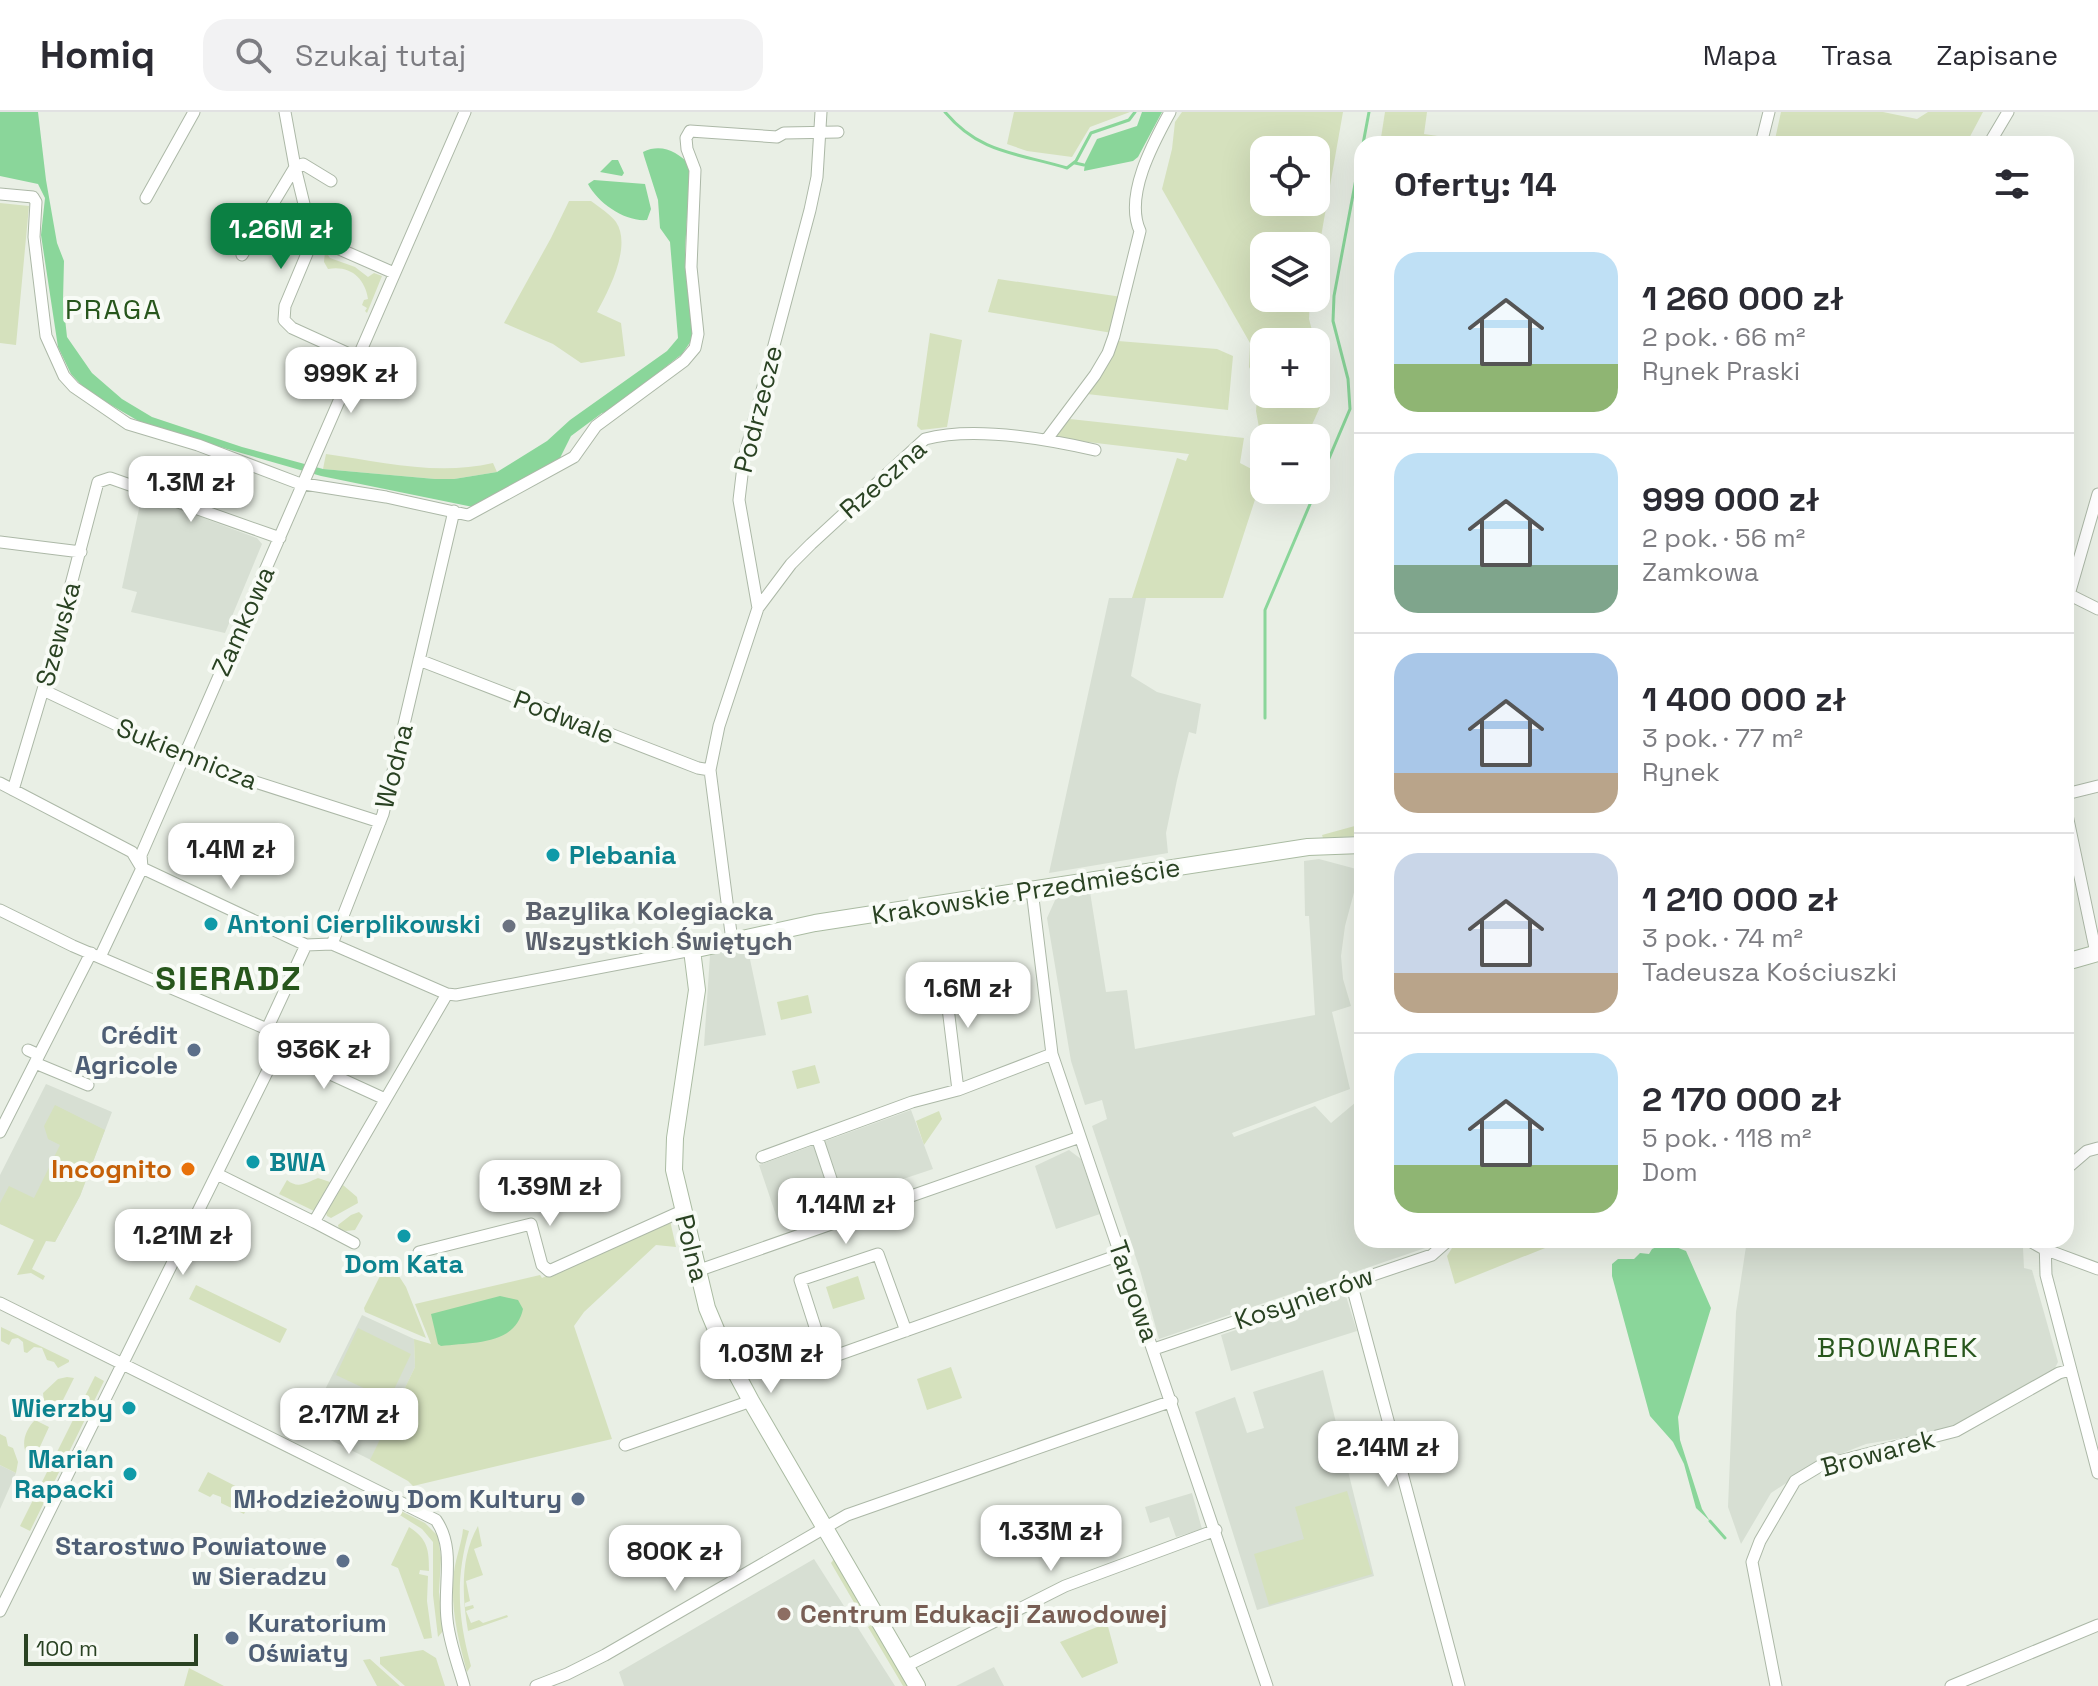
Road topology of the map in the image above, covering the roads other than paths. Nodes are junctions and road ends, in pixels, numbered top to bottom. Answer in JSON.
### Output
{"nodes":[{"id":1,"x":194,"y":112,"type":"edge"},
{"id":2,"x":285,"y":112,"type":"edge"},
{"id":3,"x":465,"y":112,"type":"edge"},
{"id":4,"x":821,"y":112,"type":"edge"},
{"id":5,"x":1170,"y":112,"type":"edge"},
{"id":6,"x":1769,"y":112,"type":"edge"},
{"id":7,"x":2008,"y":112,"type":"edge"},
{"id":8,"x":820,"y":131,"type":"junction"},
{"id":9,"x":838,"y":132,"type":"dead end"},
{"id":10,"x":1763,"y":136,"type":"edge"},
{"id":11,"x":1994,"y":136,"type":"edge"},
{"id":12,"x":295,"y":167,"type":"junction"},
{"id":13,"x":331,"y":181,"type":"dead end"},
{"id":14,"x":0,"y":194,"type":"edge"},
{"id":15,"x":146,"y":198,"type":"dead end"},
{"id":16,"x":266,"y":212,"type":"junction"},
{"id":17,"x":308,"y":225,"type":"junction"},
{"id":18,"x":313,"y":241,"type":"junction"},
{"id":19,"x":242,"y":255,"type":"dead end"},
{"id":20,"x":394,"y":273,"type":"junction"},
{"id":21,"x":358,"y":358,"type":"junction"},
{"id":22,"x":1047,"y":439,"type":"junction"},
{"id":23,"x":1095,"y":450,"type":"dead end"},
{"id":24,"x":304,"y":482,"type":"junction"},
{"id":25,"x":2098,"y":494,"type":"edge"},
{"id":26,"x":454,"y":511,"type":"junction"},
{"id":27,"x":280,"y":538,"type":"junction"},
{"id":28,"x":0,"y":542,"type":"edge"},
{"id":29,"x":81,"y":552,"type":"junction"},
{"id":30,"x":2074,"y":575,"type":"edge"},
{"id":31,"x":2074,"y":600,"type":"edge"},
{"id":32,"x":758,"y":608,"type":"junction"},
{"id":33,"x":2098,"y":609,"type":"edge"},
{"id":34,"x":419,"y":660,"type":"junction"},
{"id":35,"x":43,"y":690,"type":"junction"},
{"id":36,"x":186,"y":755,"type":"junction"},
{"id":37,"x":710,"y":770,"type":"junction"},
{"id":38,"x":0,"y":783,"type":"edge"},
{"id":39,"x":2098,"y":786,"type":"edge"},
{"id":40,"x":13,"y":790,"type":"junction"},
{"id":41,"x":2074,"y":792,"type":"edge"},
{"id":42,"x":380,"y":822,"type":"junction"},
{"id":43,"x":1354,"y":844,"type":"edge"},
{"id":44,"x":2074,"y":847,"type":"edge"},
{"id":45,"x":142,"y":868,"type":"junction"},
{"id":46,"x":1032,"y":890,"type":"junction"},
{"id":47,"x":0,"y":910,"type":"edge"},
{"id":48,"x":732,"y":941,"type":"junction"},
{"id":49,"x":332,"y":944,"type":"junction"},
{"id":50,"x":306,"y":945,"type":"junction"},
{"id":51,"x":692,"y":950,"type":"junction"},
{"id":52,"x":2097,"y":953,"type":"edge"},
{"id":53,"x":95,"y":955,"type":"junction"},
{"id":54,"x":2074,"y":960,"type":"edge"},
{"id":55,"x":944,"y":975,"type":"dead end"},
{"id":56,"x":447,"y":994,"type":"junction"},
{"id":57,"x":267,"y":1029,"type":"junction"},
{"id":58,"x":278,"y":1050,"type":"junction"},
{"id":59,"x":1052,"y":1054,"type":"junction"},
{"id":60,"x":34,"y":1056,"type":"junction"},
{"id":61,"x":88,"y":1085,"type":"dead end"},
{"id":62,"x":958,"y":1090,"type":"junction"},
{"id":63,"x":385,"y":1099,"type":"junction"},
{"id":64,"x":0,"y":1132,"type":"edge"},
{"id":65,"x":817,"y":1137,"type":"junction"},
{"id":66,"x":1080,"y":1137,"type":"junction"},
{"id":67,"x":2098,"y":1148,"type":"edge"},
{"id":68,"x":762,"y":1157,"type":"dead end"},
{"id":69,"x":2074,"y":1162,"type":"edge"},
{"id":70,"x":217,"y":1174,"type":"junction"},
{"id":71,"x":682,"y":1211,"type":"junction"},
{"id":72,"x":845,"y":1221,"type":"junction"},
{"id":73,"x":314,"y":1222,"type":"junction"},
{"id":74,"x":354,"y":1243,"type":"dead end"},
{"id":75,"x":1440,"y":1248,"type":"edge"},
{"id":76,"x":2045,"y":1248,"type":"edge"},
{"id":77,"x":2052,"y":1248,"type":"edge"},
{"id":78,"x":419,"y":1252,"type":"dead end"},
{"id":79,"x":1122,"y":1254,"type":"junction"},
{"id":80,"x":2098,"y":1269,"type":"edge"},
{"id":81,"x":697,"y":1271,"type":"junction"},
{"id":82,"x":1351,"y":1282,"type":"junction"},
{"id":83,"x":0,"y":1303,"type":"edge"},
{"id":84,"x":906,"y":1331,"type":"junction"},
{"id":85,"x":817,"y":1333,"type":"junction"},
{"id":86,"x":1154,"y":1349,"type":"junction"},
{"id":87,"x":728,"y":1358,"type":"junction"},
{"id":88,"x":121,"y":1364,"type":"junction"},
{"id":89,"x":2070,"y":1370,"type":"junction"},
{"id":90,"x":751,"y":1401,"type":"junction"},
{"id":91,"x":1172,"y":1401,"type":"junction"},
{"id":92,"x":625,"y":1445,"type":"dead end"},
{"id":93,"x":2098,"y":1473,"type":"edge"},
{"id":94,"x":825,"y":1527,"type":"junction"},
{"id":95,"x":1216,"y":1530,"type":"junction"},
{"id":96,"x":0,"y":1611,"type":"edge"},
{"id":97,"x":2098,"y":1625,"type":"edge"},
{"id":98,"x":906,"y":1666,"type":"junction"},
{"id":99,"x":464,"y":1686,"type":"edge"},
{"id":100,"x":536,"y":1686,"type":"edge"},
{"id":101,"x":917,"y":1686,"type":"edge"},
{"id":102,"x":1267,"y":1686,"type":"edge"},
{"id":103,"x":1459,"y":1686,"type":"edge"},
{"id":104,"x":1776,"y":1686,"type":"edge"},
{"id":105,"x":1951,"y":1686,"type":"edge"}],
"edges":[{"from":1,"to":15,"type":"street"},
{"from":2,"to":12,"type":"street"},
{"from":3,"to":20,"type":"street","name":"Zamkowa"},
{"from":4,"to":8,"type":"street","name":"Podrzecze"},
{"from":5,"to":22,"type":"street"},
{"from":6,"to":10,"type":"street"},
{"from":7,"to":11,"type":"street"},
{"from":8,"to":9,"type":"street"},
{"from":8,"to":26,"type":"street"},
{"from":8,"to":32,"type":"street","name":"Podrzecze"},
{"from":12,"to":13,"type":"street"},
{"from":12,"to":16,"type":"street"},
{"from":12,"to":17,"type":"street"},
{"from":14,"to":24,"type":"street"},
{"from":16,"to":17,"type":"street"},
{"from":16,"to":19,"type":"street"},
{"from":17,"to":18,"type":"street"},
{"from":18,"to":20,"type":"street"},
{"from":18,"to":21,"type":"street"},
{"from":20,"to":21,"type":"street","name":"Zamkowa"},
{"from":21,"to":24,"type":"street","name":"Zamkowa"},
{"from":22,"to":23,"type":"street","name":"Rzeczna"},
{"from":22,"to":32,"type":"street","name":"Rzeczna"},
{"from":24,"to":26,"type":"street"},
{"from":24,"to":27,"type":"street","name":"Zamkowa"},
{"from":25,"to":30,"type":"street"},
{"from":26,"to":34,"type":"street","name":"Wodna"},
{"from":27,"to":29,"type":"street","name":"Szewska"},
{"from":27,"to":36,"type":"street","name":"Zamkowa"},
{"from":28,"to":29,"type":"street"},
{"from":29,"to":35,"type":"street","name":"Szewska"},
{"from":31,"to":33,"type":"street"},
{"from":32,"to":37,"type":"street","name":"Podrzecze"},
{"from":34,"to":37,"type":"street","name":"Podwale"},
{"from":34,"to":42,"type":"street","name":"Wodna"},
{"from":35,"to":36,"type":"street","name":"Sukiennicza"},
{"from":35,"to":40,"type":"street","name":"Szewska"},
{"from":36,"to":42,"type":"street","name":"Sukiennicza"},
{"from":36,"to":45,"type":"street","name":"Zamkowa"},
{"from":37,"to":48,"type":"street","name":"Podrzecze"},
{"from":38,"to":40,"type":"street"},
{"from":39,"to":41,"type":"street"},
{"from":40,"to":45,"type":"street"},
{"from":42,"to":49,"type":"street","name":"Wodna"},
{"from":43,"to":46,"type":"street","name":"Krakowskie Przedmieście"},
{"from":44,"to":52,"type":"street"},
{"from":45,"to":50,"type":"street"},
{"from":45,"to":53,"type":"street","name":"Zamkowa"},
{"from":46,"to":48,"type":"street","name":"Krakowskie Przedmieście"},
{"from":46,"to":59,"type":"street","name":"Targowa"},
{"from":47,"to":53,"type":"street"},
{"from":48,"to":51,"type":"street","name":"Krakowskie Przedmieście"},
{"from":49,"to":50,"type":"street"},
{"from":49,"to":56,"type":"street"},
{"from":50,"to":57,"type":"street"},
{"from":51,"to":56,"type":"street"},
{"from":51,"to":71,"type":"street","name":"Polna"},
{"from":52,"to":54,"type":"street"},
{"from":53,"to":57,"type":"street"},
{"from":53,"to":60,"type":"street","name":"Zamkowa"},
{"from":55,"to":62,"type":"street"},
{"from":56,"to":63,"type":"street"},
{"from":57,"to":58,"type":"street"},
{"from":58,"to":63,"type":"street"},
{"from":58,"to":70,"type":"street"},
{"from":59,"to":62,"type":"street"},
{"from":59,"to":66,"type":"street","name":"Targowa"},
{"from":60,"to":61,"type":"street"},
{"from":60,"to":64,"type":"street","name":"Zamkowa"},
{"from":62,"to":65,"type":"street"},
{"from":63,"to":73,"type":"street"},
{"from":65,"to":68,"type":"street"},
{"from":65,"to":72,"type":"street"},
{"from":66,"to":72,"type":"street"},
{"from":66,"to":79,"type":"street","name":"Targowa"},
{"from":67,"to":69,"type":"street"},
{"from":70,"to":73,"type":"street"},
{"from":70,"to":88,"type":"street"},
{"from":71,"to":78,"type":"street"},
{"from":71,"to":81,"type":"street","name":"Polna"},
{"from":72,"to":81,"type":"street"},
{"from":73,"to":74,"type":"street"},
{"from":75,"to":82,"type":"street","name":"Kosynierów"},
{"from":76,"to":89,"type":"street"},
{"from":77,"to":80,"type":"street"},
{"from":79,"to":84,"type":"street"},
{"from":79,"to":86,"type":"street","name":"Targowa"},
{"from":81,"to":87,"type":"street","name":"Polna"},
{"from":82,"to":86,"type":"street","name":"Kosynierów"},
{"from":82,"to":103,"type":"street"},
{"from":83,"to":88,"type":"street"},
{"from":84,"to":85,"type":"street"},
{"from":84,"to":85,"type":"street"},
{"from":85,"to":87,"type":"street"},
{"from":86,"to":91,"type":"street","name":"Targowa"},
{"from":87,"to":90,"type":"street","name":"Polna"},
{"from":88,"to":96,"type":"street"},
{"from":88,"to":99,"type":"street"},
{"from":89,"to":93,"type":"street"},
{"from":89,"to":104,"type":"street","name":"Browarek"},
{"from":90,"to":92,"type":"street"},
{"from":90,"to":94,"type":"street","name":"Polna"},
{"from":91,"to":94,"type":"street"},
{"from":91,"to":95,"type":"street","name":"Targowa"},
{"from":94,"to":98,"type":"street","name":"Polna"},
{"from":94,"to":100,"type":"street"},
{"from":95,"to":98,"type":"street"},
{"from":95,"to":102,"type":"street","name":"Targowa"},
{"from":97,"to":105,"type":"street"},
{"from":98,"to":101,"type":"street","name":"Polna"}]}
